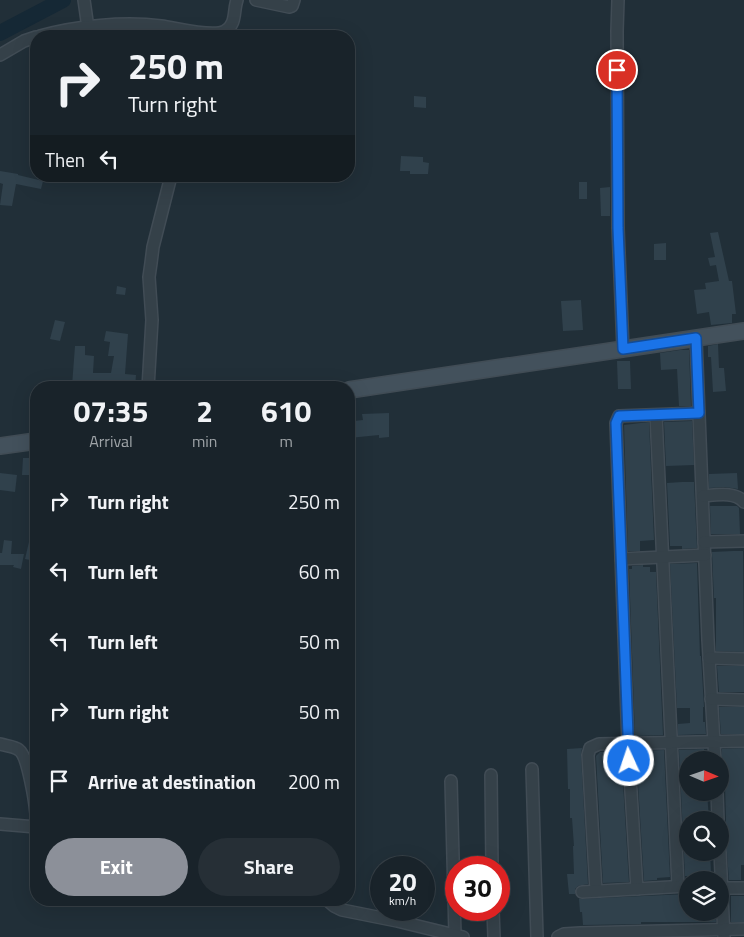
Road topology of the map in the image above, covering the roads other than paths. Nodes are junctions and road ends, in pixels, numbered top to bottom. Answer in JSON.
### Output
{"nodes":[{"id":1,"x":84,"y":0,"type":"edge"},
{"id":2,"x":237,"y":0,"type":"edge"},
{"id":3,"x":256,"y":0,"type":"edge"},
{"id":4,"x":294,"y":0,"type":"edge"},
{"id":5,"x":618,"y":0,"type":"edge"},
{"id":6,"x":88,"y":28,"type":"junction"},
{"id":7,"x":76,"y":30,"type":"edge"},
{"id":8,"x":187,"y":30,"type":"edge"},
{"id":9,"x":226,"y":30,"type":"edge"},
{"id":10,"x":30,"y":39,"type":"edge"},
{"id":11,"x":0,"y":55,"type":"edge"},
{"id":12,"x":169,"y":182,"type":"edge"},
{"id":13,"x":744,"y":331,"type":"edge"},
{"id":14,"x":696,"y":338,"type":"junction"},
{"id":15,"x":623,"y":349,"type":"junction"},
{"id":16,"x":148,"y":381,"type":"edge"},
{"id":17,"x":355,"y":389,"type":"edge"},
{"id":18,"x":699,"y":413,"type":"junction"},
{"id":19,"x":656,"y":415,"type":"junction"},
{"id":20,"x":30,"y":442,"type":"edge"},
{"id":21,"x":0,"y":446,"type":"edge"},
{"id":22,"x":702,"y":496,"type":"junction"},
{"id":23,"x":744,"y":502,"type":"edge"},
{"id":24,"x":744,"y":541,"type":"edge"},
{"id":25,"x":704,"y":542,"type":"junction"},
{"id":26,"x":705,"y":555,"type":"junction"},
{"id":27,"x":662,"y":556,"type":"junction"},
{"id":28,"x":621,"y":559,"type":"junction"},
{"id":29,"x":709,"y":658,"type":"junction"},
{"id":30,"x":744,"y":659,"type":"edge"},
{"id":31,"x":711,"y":699,"type":"junction"},
{"id":32,"x":744,"y":700,"type":"edge"},
{"id":33,"x":714,"y":740,"type":"junction"},
{"id":34,"x":744,"y":740,"type":"edge"},
{"id":35,"x":671,"y":742,"type":"junction"},
{"id":36,"x":628,"y":743,"type":"junction"},
{"id":37,"x":0,"y":744,"type":"edge"},
{"id":38,"x":715,"y":751,"type":"edge"},
{"id":39,"x":532,"y":770,"type":"dead end"},
{"id":40,"x":491,"y":775,"type":"dead end"},
{"id":41,"x":30,"y":780,"type":"edge"},
{"id":42,"x":451,"y":781,"type":"dead end"},
{"id":43,"x":0,"y":824,"type":"edge"},
{"id":44,"x":30,"y":826,"type":"edge"},
{"id":45,"x":492,"y":856,"type":"edge"},
{"id":46,"x":681,"y":871,"type":"edge"},
{"id":47,"x":679,"y":886,"type":"edge"},
{"id":48,"x":729,"y":887,"type":"edge"},
{"id":49,"x":744,"y":888,"type":"edge"},
{"id":50,"x":637,"y":889,"type":"junction"},
{"id":51,"x":596,"y":891,"type":"junction"},
{"id":52,"x":582,"y":892,"type":"dead end"},
{"id":53,"x":334,"y":906,"type":"edge"},
{"id":54,"x":493,"y":921,"type":"edge"},
{"id":55,"x":744,"y":929,"type":"edge"},
{"id":56,"x":724,"y":933,"type":"edge"},
{"id":57,"x":459,"y":936,"type":"edge"},
{"id":58,"x":494,"y":937,"type":"edge"},
{"id":59,"x":537,"y":937,"type":"edge"},
{"id":60,"x":558,"y":937,"type":"edge"}],
"edges":[{"from":1,"to":6,"type":"street"},
{"from":2,"to":9,"type":"street"},
{"from":3,"to":4,"type":"street"},
{"from":5,"to":15,"type":"street"},
{"from":6,"to":7,"type":"street"},
{"from":6,"to":8,"type":"street"},
{"from":10,"to":11,"type":"street"},
{"from":12,"to":16,"type":"street"},
{"from":13,"to":14,"type":"main road"},
{"from":14,"to":15,"type":"main road"},
{"from":14,"to":18,"type":"street"},
{"from":15,"to":17,"type":"main road"},
{"from":18,"to":19,"type":"street"},
{"from":18,"to":22,"type":"street"},
{"from":19,"to":27,"type":"street"},
{"from":19,"to":28,"type":"street"},
{"from":20,"to":21,"type":"main road"},
{"from":22,"to":23,"type":"street"},
{"from":22,"to":25,"type":"street"},
{"from":24,"to":25,"type":"street"},
{"from":25,"to":26,"type":"street"},
{"from":26,"to":27,"type":"street"},
{"from":26,"to":29,"type":"street"},
{"from":27,"to":28,"type":"street"},
{"from":27,"to":35,"type":"street"},
{"from":28,"to":36,"type":"street"},
{"from":29,"to":30,"type":"street"},
{"from":29,"to":31,"type":"street"},
{"from":31,"to":32,"type":"street"},
{"from":31,"to":33,"type":"street"},
{"from":33,"to":34,"type":"street"},
{"from":33,"to":35,"type":"street"},
{"from":33,"to":38,"type":"street"},
{"from":35,"to":36,"type":"street"},
{"from":35,"to":46,"type":"street"},
{"from":36,"to":50,"type":"street"},
{"from":36,"to":51,"type":"street"},
{"from":37,"to":41,"type":"street"},
{"from":39,"to":59,"type":"street"},
{"from":40,"to":45,"type":"street"},
{"from":42,"to":57,"type":"street"},
{"from":43,"to":44,"type":"street"},
{"from":47,"to":50,"type":"street"},
{"from":48,"to":49,"type":"street"},
{"from":50,"to":51,"type":"street"},
{"from":51,"to":52,"type":"street"},
{"from":53,"to":57,"type":"street"},
{"from":54,"to":58,"type":"street"},
{"from":55,"to":56,"type":"street"},
{"from":56,"to":60,"type":"street"}]}
